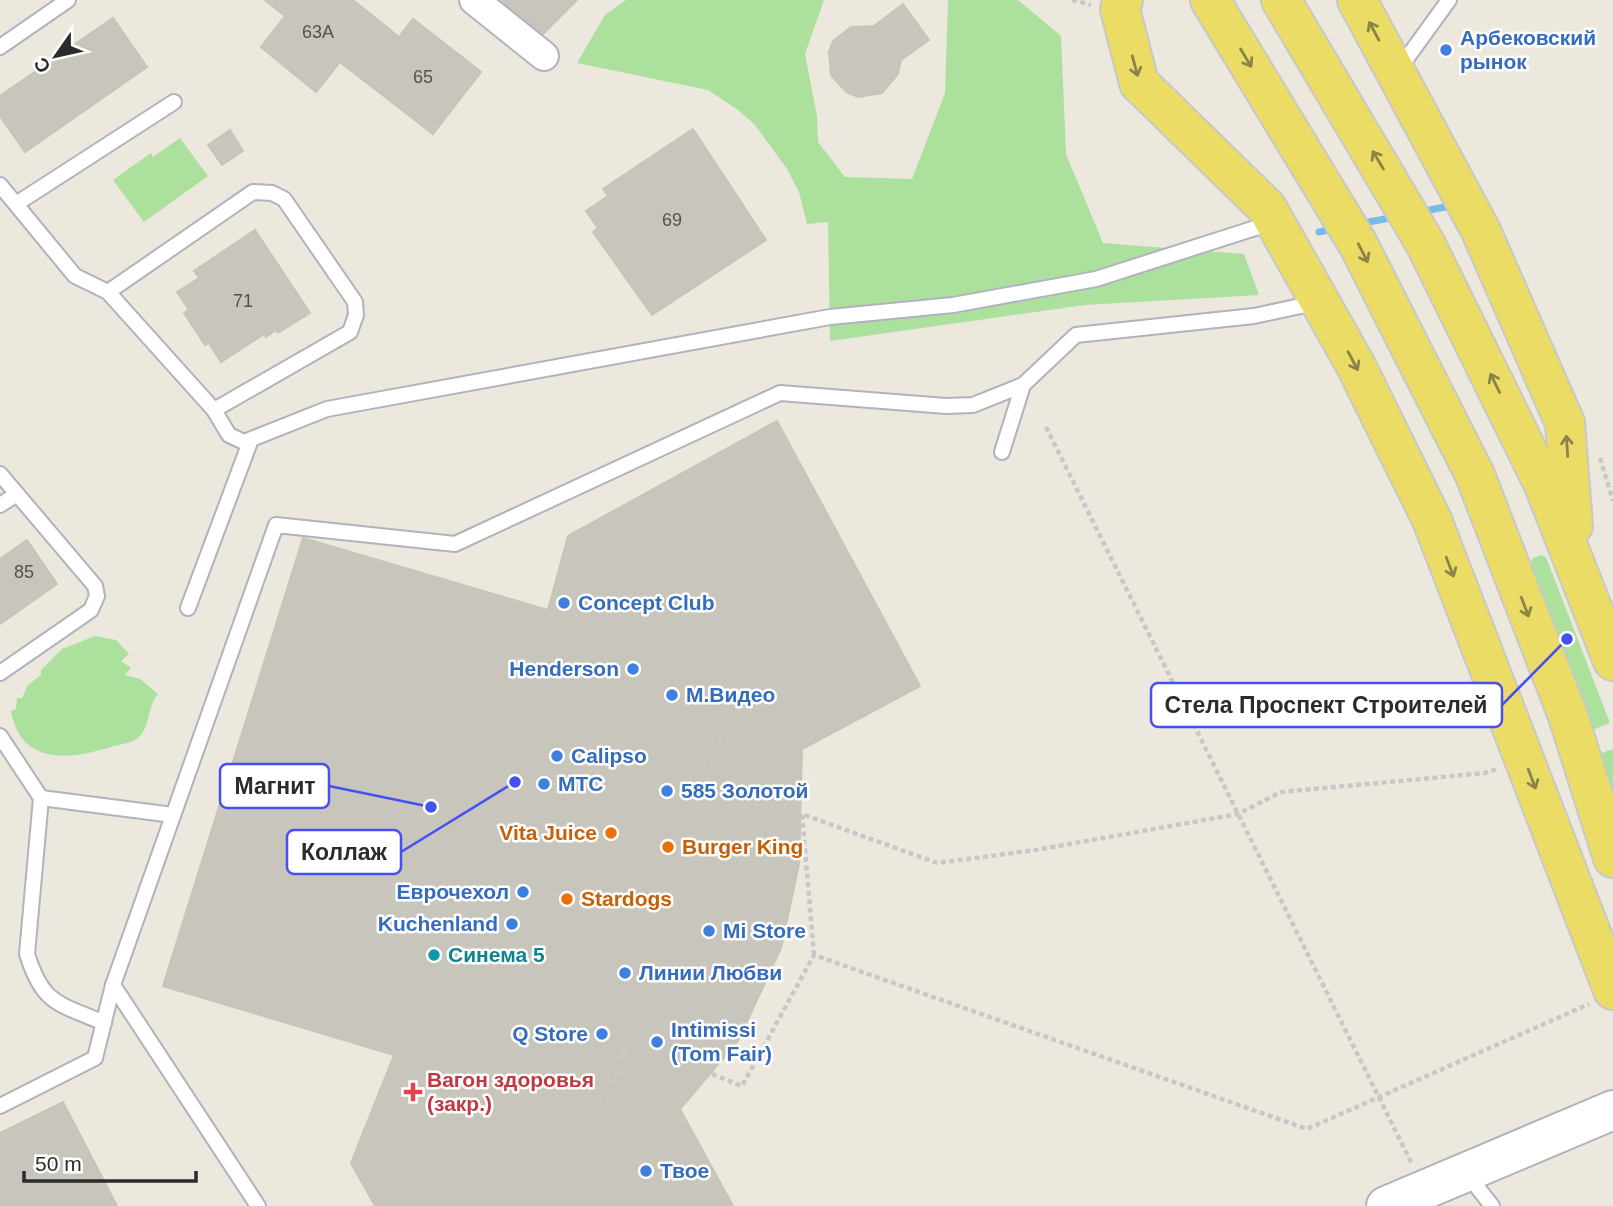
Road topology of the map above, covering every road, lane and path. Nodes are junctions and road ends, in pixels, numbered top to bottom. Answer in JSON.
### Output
{"nodes":[{"id":1,"x":68,"y":0,"type":"edge"},
{"id":2,"x":474,"y":0,"type":"edge"},
{"id":3,"x":1123,"y":0,"type":"edge"},
{"id":4,"x":1210,"y":0,"type":"edge"},
{"id":5,"x":1281,"y":0,"type":"edge"},
{"id":6,"x":1357,"y":0,"type":"edge"},
{"id":7,"x":1449,"y":0,"type":"edge"},
{"id":8,"x":0,"y":47,"type":"edge"},
{"id":9,"x":544,"y":56,"type":"dead end"},
{"id":10,"x":1397,"y":74,"type":"junction"},
{"id":11,"x":174,"y":103,"type":"dead end"},
{"id":12,"x":0,"y":185,"type":"edge"},
{"id":13,"x":16,"y":204,"type":"junction"},
{"id":14,"x":1275,"y":222,"type":"junction"},
{"id":15,"x":108,"y":292,"type":"junction"},
{"id":16,"x":1320,"y":301,"type":"junction"},
{"id":17,"x":1023,"y":385,"type":"junction"},
{"id":18,"x":214,"y":410,"type":"junction"},
{"id":19,"x":1046,"y":427,"type":"dead end"},
{"id":20,"x":250,"y":442,"type":"junction"},
{"id":21,"x":1002,"y":452,"type":"dead end"},
{"id":22,"x":0,"y":474,"type":"edge"},
{"id":23,"x":17,"y":494,"type":"junction"},
{"id":24,"x":0,"y":505,"type":"edge"},
{"id":25,"x":1575,"y":563,"type":"junction"},
{"id":26,"x":188,"y":608,"type":"dead end"},
{"id":27,"x":1613,"y":660,"type":"edge"},
{"id":28,"x":0,"y":673,"type":"edge"},
{"id":29,"x":722,"y":732,"type":"dead end"},
{"id":30,"x":0,"y":736,"type":"edge"},
{"id":31,"x":1485,"y":773,"type":"dead end"},
{"id":32,"x":705,"y":790,"type":"dead end"},
{"id":33,"x":41,"y":798,"type":"junction"},
{"id":34,"x":1238,"y":814,"type":"junction"},
{"id":35,"x":173,"y":815,"type":"junction"},
{"id":36,"x":1613,"y":858,"type":"edge"},
{"id":37,"x":814,"y":954,"type":"junction"},
{"id":38,"x":113,"y":985,"type":"junction"},
{"id":39,"x":1603,"y":996,"type":"edge"},
{"id":40,"x":104,"y":1023,"type":"junction"},
{"id":41,"x":625,"y":1049,"type":"dead end"},
{"id":42,"x":712,"y":1074,"type":"dead end"},
{"id":43,"x":1379,"y":1097,"type":"junction"},
{"id":44,"x":608,"y":1101,"type":"dead end"},
{"id":45,"x":0,"y":1106,"type":"edge"},
{"id":46,"x":1613,"y":1110,"type":"edge"},
{"id":47,"x":1466,"y":1172,"type":"junction"},
{"id":48,"x":1425,"y":1190,"type":"junction"},
{"id":49,"x":258,"y":1206,"type":"edge"},
{"id":50,"x":1386,"y":1206,"type":"edge"},
{"id":51,"x":1492,"y":1206,"type":"edge"}],
"edges":[{"from":1,"to":8,"type":"lane"},
{"from":2,"to":9,"type":"street"},
{"from":3,"to":14,"type":"main road","one_way":true},
{"from":4,"to":36,"type":"main road","one_way":true},
{"from":25,"to":5,"type":"main road","one_way":true},
{"from":10,"to":6,"type":"main road","one_way":true},
{"from":7,"to":10,"type":"lane"},
{"from":25,"to":10,"type":"main road","one_way":true},
{"from":11,"to":13,"type":"lane"},
{"from":12,"to":13,"type":"lane"},
{"from":13,"to":15,"type":"lane"},
{"from":14,"to":16,"type":"main road"},
{"from":14,"to":20,"type":"lane"},
{"from":15,"to":18,"type":"lane"},
{"from":15,"to":18,"type":"lane"},
{"from":16,"to":17,"type":"lane"},
{"from":16,"to":39,"type":"main road","one_way":true},
{"from":17,"to":21,"type":"lane"},
{"from":17,"to":35,"type":"lane"},
{"from":18,"to":20,"type":"lane"},
{"from":19,"to":34,"type":"path"},
{"from":20,"to":26,"type":"lane"},
{"from":22,"to":23,"type":"lane"},
{"from":23,"to":24,"type":"lane"},
{"from":23,"to":28,"type":"lane"},
{"from":25,"to":27,"type":"main road"},
{"from":29,"to":32,"type":"path"},
{"from":30,"to":33,"type":"lane"},
{"from":31,"to":34,"type":"path"},
{"from":33,"to":35,"type":"lane"},
{"from":33,"to":40,"type":"lane"},
{"from":34,"to":37,"type":"path"},
{"from":34,"to":43,"type":"path"},
{"from":35,"to":38,"type":"lane"},
{"from":37,"to":42,"type":"path"},
{"from":37,"to":43,"type":"path"},
{"from":38,"to":40,"type":"lane"},
{"from":38,"to":49,"type":"lane"},
{"from":39,"to":43,"type":"path"},
{"from":40,"to":45,"type":"lane"},
{"from":41,"to":44,"type":"path"},
{"from":43,"to":48,"type":"path"},
{"from":46,"to":47,"type":"street"},
{"from":47,"to":48,"type":"street"},
{"from":47,"to":51,"type":"lane"},
{"from":48,"to":50,"type":"street"}]}
